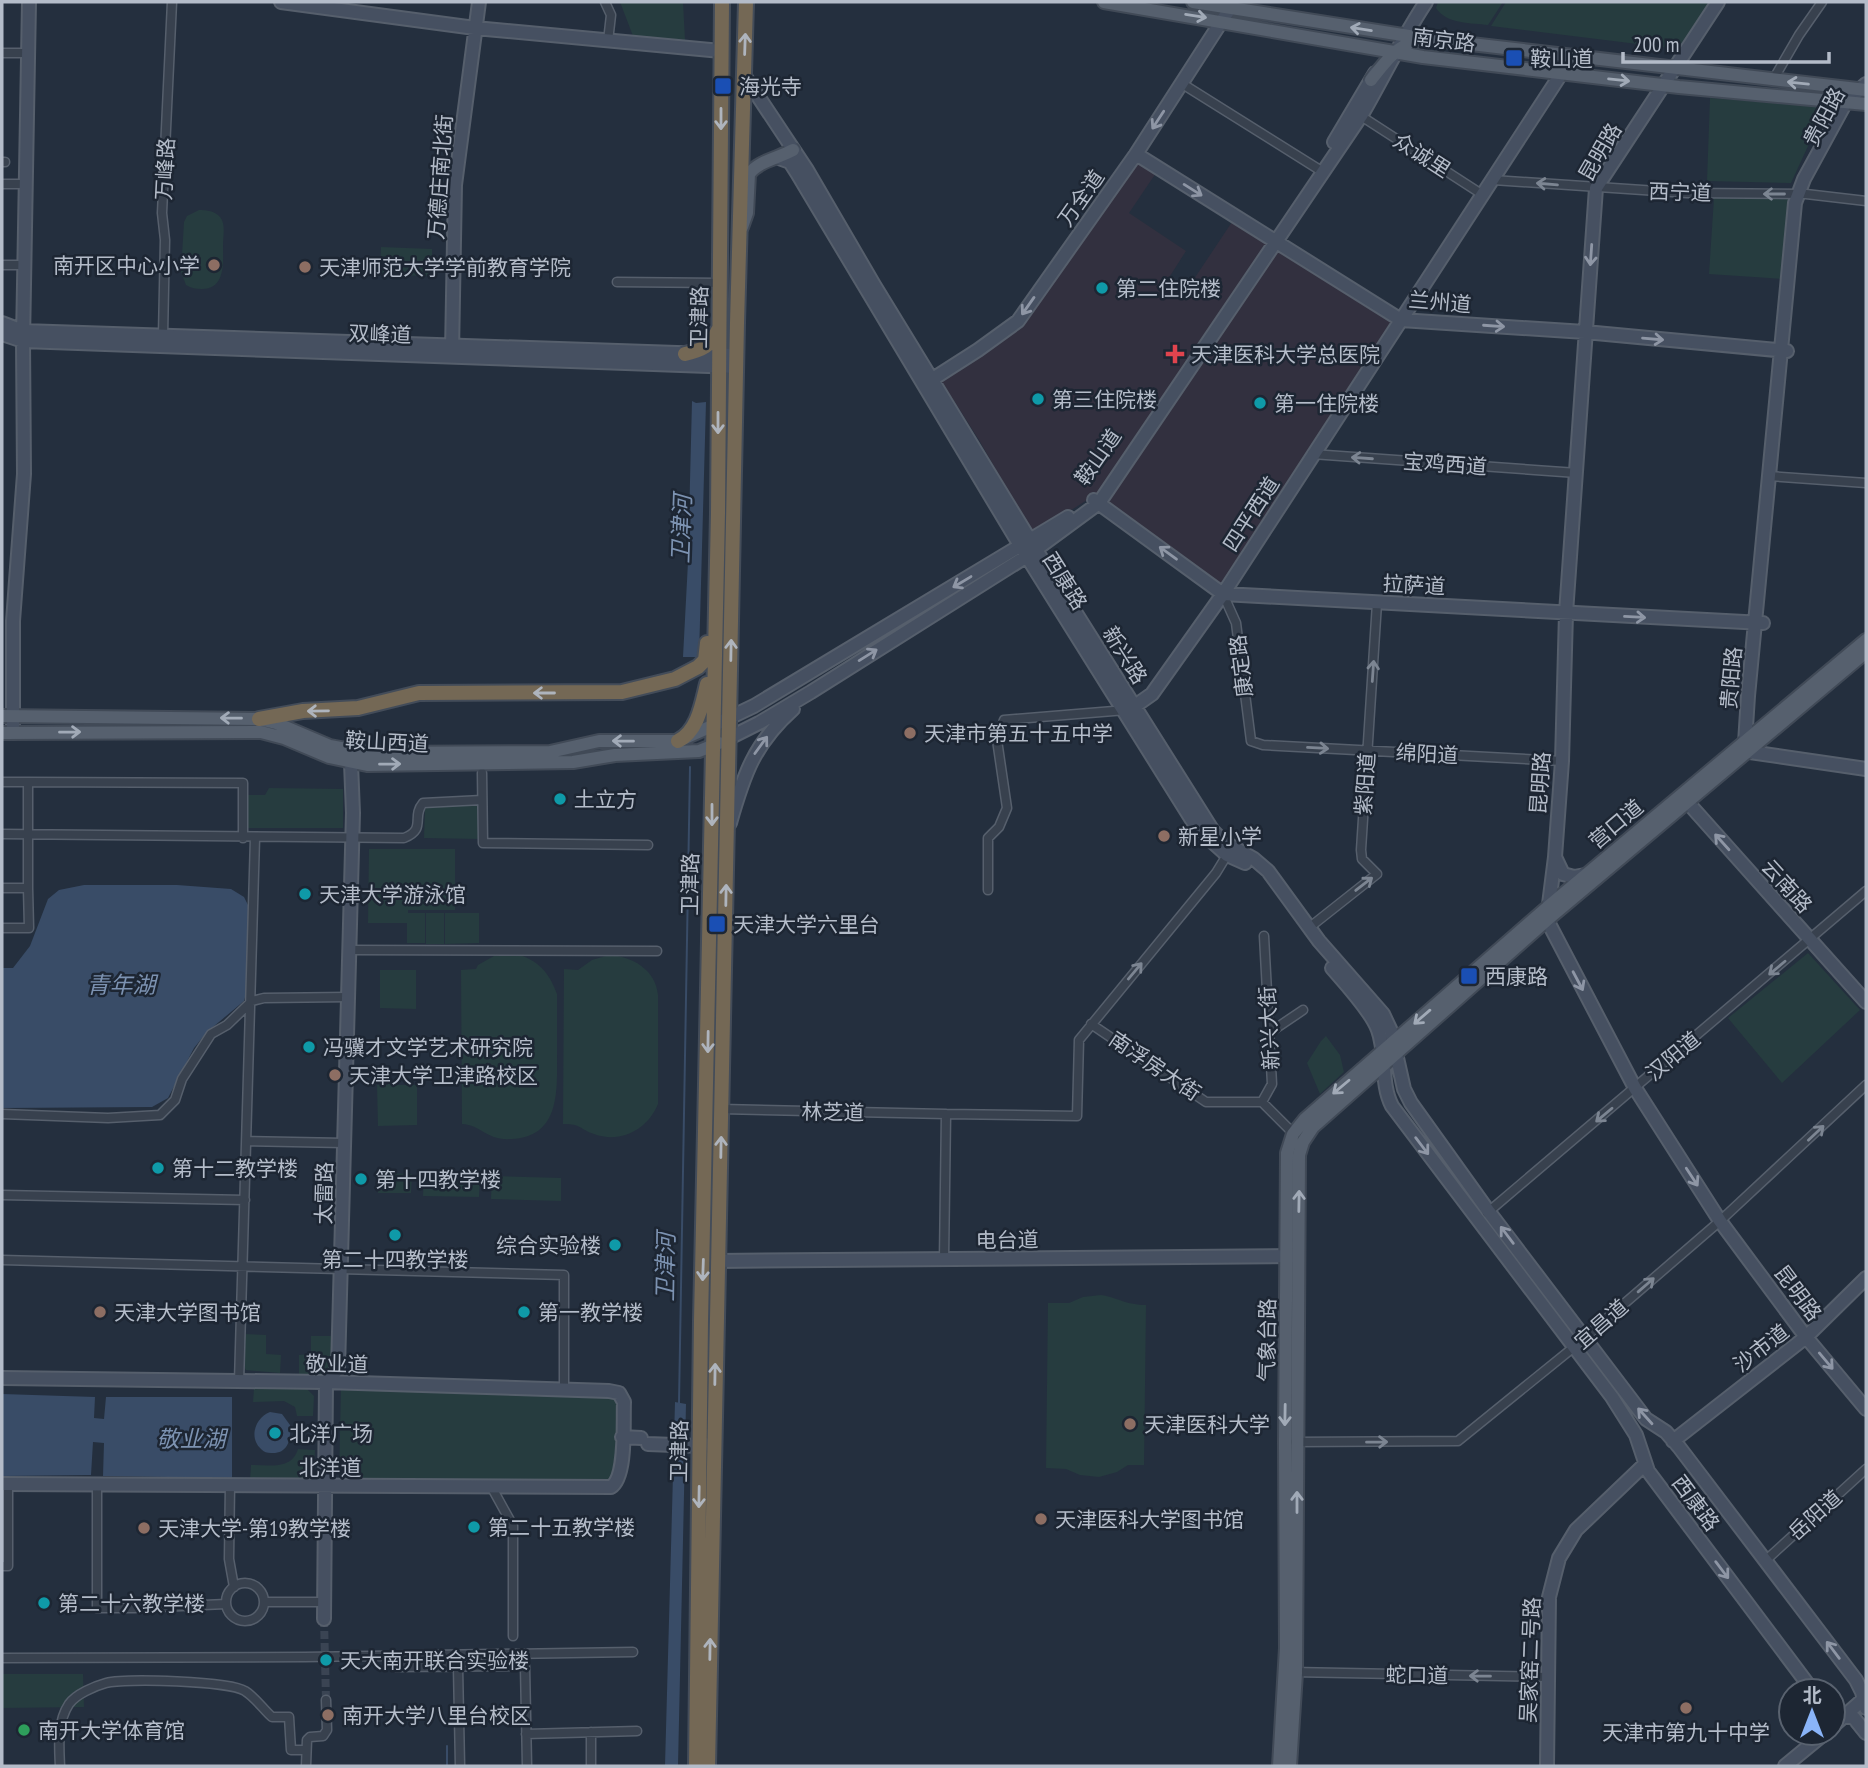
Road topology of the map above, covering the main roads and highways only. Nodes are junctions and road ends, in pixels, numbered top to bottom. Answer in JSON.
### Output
{"nodes":[{"id":1,"x":722,"y":2,"type":"edge"},
{"id":2,"x":746,"y":2,"type":"edge"},
{"id":3,"x":1104,"y":2,"type":"edge"},
{"id":4,"x":1196,"y":2,"type":"edge"},
{"id":5,"x":1232,"y":5,"type":"edge"},
{"id":6,"x":1428,"y":38,"type":"junction"},
{"id":7,"x":1350,"y":45,"type":"junction"},
{"id":8,"x":1394,"y":51,"type":"junction"},
{"id":9,"x":1371,"y":80,"type":"road end"},
{"id":10,"x":1865,"y":88,"type":"edge"},
{"id":11,"x":1856,"y":103,"type":"edge"},
{"id":12,"x":793,"y":150,"type":"road end"},
{"id":13,"x":740,"y":234,"type":"junction"},
{"id":14,"x":720,"y":322,"type":"junction"},
{"id":15,"x":685,"y":360,"type":"road end"},
{"id":16,"x":717,"y":566,"type":"junction"},
{"id":17,"x":1866,"y":640,"type":"edge"},
{"id":18,"x":715,"y":648,"type":"junction"},
{"id":19,"x":1866,"y":652,"type":"edge"},
{"id":20,"x":7,"y":716,"type":"edge"},
{"id":21,"x":259,"y":719,"type":"junction"},
{"id":22,"x":712,"y":726,"type":"junction"},
{"id":23,"x":7,"y":733,"type":"edge"},
{"id":24,"x":729,"y":738,"type":"junction"},
{"id":25,"x":678,"y":741,"type":"junction"},
{"id":26,"x":1748,"y":744,"type":"junction"},
{"id":27,"x":712,"y":747,"type":"junction"},
{"id":28,"x":1684,"y":799,"type":"junction"},
{"id":29,"x":1395,"y":1049,"type":"junction"},
{"id":30,"x":697,"y":1442,"type":"junction"},
{"id":31,"x":1291,"y":1672,"type":"junction"},
{"id":32,"x":696,"y":1766,"type":"edge"},
{"id":33,"x":708,"y":1766,"type":"edge"},
{"id":34,"x":1279,"y":1766,"type":"edge"},
{"id":35,"x":1290,"y":1766,"type":"edge"}],
"edges":[{"from":1,"to":14,"type":"highway","name":"卫津路","one_way":true},
{"from":13,"to":2,"type":"highway","name":"卫津路","one_way":true},
{"from":3,"to":7,"type":"main road","name":"南京路","one_way":true},
{"from":4,"to":5,"type":"main road","name":"南京路"},
{"from":6,"to":5,"type":"main road","name":"南京路","one_way":true},
{"from":6,"to":8,"type":"main road"},
{"from":10,"to":6,"type":"main road","name":"南京路","one_way":true},
{"from":7,"to":8,"type":"main road","name":"南京路"},
{"from":7,"to":9,"type":"main road"},
{"from":8,"to":11,"type":"main road","name":"南京路","one_way":true},
{"from":12,"to":13,"type":"main road"},
{"from":24,"to":13,"type":"highway","name":"卫津路","one_way":true},
{"from":14,"to":15,"type":"highway"},
{"from":14,"to":16,"type":"highway","name":"卫津路","one_way":true},
{"from":16,"to":18,"type":"highway","name":"卫津路"},
{"from":16,"to":21,"type":"highway","one_way":true},
{"from":17,"to":26,"type":"main road","name":"营口道"},
{"from":18,"to":22,"type":"highway","name":"卫津路"},
{"from":18,"to":25,"type":"highway"},
{"from":19,"to":26,"type":"main road","name":"营口道"},
{"from":21,"to":20,"type":"main road","name":"鞍山西道","one_way":true},
{"from":25,"to":21,"type":"main road","name":"鞍山西道","one_way":true},
{"from":22,"to":25,"type":"main road","name":"鞍山西道"},
{"from":22,"to":27,"type":"highway","name":"卫津路"},
{"from":23,"to":27,"type":"main road","name":"鞍山西道","one_way":true},
{"from":24,"to":27,"type":"main road","name":"鞍山西道"},
{"from":30,"to":24,"type":"highway","name":"卫津路","one_way":true},
{"from":26,"to":28,"type":"main road","name":"营口道"},
{"from":27,"to":30,"type":"highway","name":"卫津路","one_way":true},
{"from":28,"to":29,"type":"main road","name":"营口道"},
{"from":28,"to":29,"type":"main road","name":"营口道","one_way":true},
{"from":29,"to":31,"type":"main road","name":"气象台路"},
{"from":30,"to":32,"type":"highway","name":"卫津路","one_way":true},
{"from":33,"to":30,"type":"highway","name":"卫津路","one_way":true},
{"from":31,"to":34,"type":"main road","name":"气象台路"},
{"from":31,"to":35,"type":"main road","name":"气象台路"}]}
